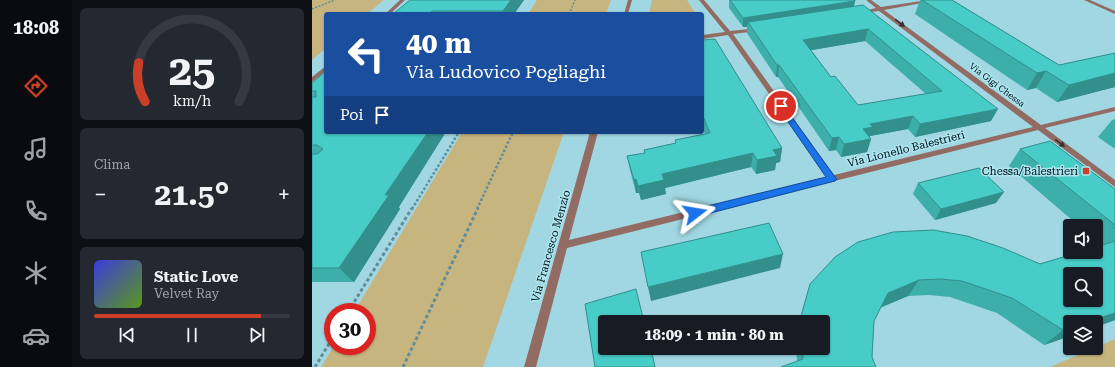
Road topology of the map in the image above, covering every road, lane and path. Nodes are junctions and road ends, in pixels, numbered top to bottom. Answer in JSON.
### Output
{"nodes":[{"id":1,"x":335,"y":0,"type":"edge"},
{"id":2,"x":403,"y":0,"type":"edge"},
{"id":3,"x":575,"y":0,"type":"edge"},
{"id":4,"x":630,"y":0,"type":"edge"},
{"id":5,"x":701,"y":0,"type":"edge"},
{"id":6,"x":868,"y":0,"type":"edge"},
{"id":7,"x":937,"y":0,"type":"edge"},
{"id":8,"x":1086,"y":0,"type":"edge"},
{"id":9,"x":312,"y":9,"type":"edge"},
{"id":10,"x":881,"y":9,"type":"junction"},
{"id":11,"x":389,"y":12,"type":"edge"},
{"id":12,"x":570,"y":12,"type":"edge"},
{"id":13,"x":627,"y":12,"type":"edge"},
{"id":14,"x":858,"y":13,"type":"edge"},
{"id":15,"x":1115,"y":13,"type":"edge"},
{"id":16,"x":760,"y":28,"type":"edge"},
{"id":17,"x":729,"y":33,"type":"junction"},
{"id":18,"x":704,"y":37,"type":"edge"},
{"id":19,"x":324,"y":70,"type":"edge"},
{"id":20,"x":312,"y":80,"type":"edge"},
{"id":21,"x":1115,"y":109,"type":"edge"},
{"id":22,"x":1040,"y":128,"type":"junction"},
{"id":23,"x":457,"y":134,"type":"edge"},
{"id":24,"x":512,"y":134,"type":"edge"},
{"id":25,"x":593,"y":134,"type":"edge"},
{"id":26,"x":832,"y":179,"type":"junction"},
{"id":27,"x":1115,"y":184,"type":"edge"},
{"id":28,"x":563,"y":245,"type":"junction"},
{"id":29,"x":354,"y":303,"type":"edge"},
{"id":30,"x":324,"y":352,"type":"edge"},
{"id":31,"x":315,"y":367,"type":"edge"},
{"id":32,"x":403,"y":367,"type":"edge"},
{"id":33,"x":530,"y":367,"type":"edge"}],
"edges":[{"from":1,"to":9,"type":"path"},
{"from":2,"to":11,"type":"street"},
{"from":3,"to":12,"type":"path"},
{"from":4,"to":13,"type":"street"},
{"from":5,"to":17,"type":"street"},
{"from":6,"to":10,"type":"street","name":"Via Gigi Chessa"},
{"from":7,"to":10,"type":"street"},
{"from":8,"to":15,"type":"street"},
{"from":10,"to":14,"type":"street"},
{"from":10,"to":22,"type":"street","name":"Via Gigi Chessa","one_way":true},
{"from":16,"to":17,"type":"street"},
{"from":17,"to":18,"type":"street"},
{"from":17,"to":26,"type":"street"},
{"from":19,"to":20,"type":"street"},
{"from":21,"to":22,"type":"street","name":"Via Lionello Balestrieri"},
{"from":22,"to":26,"type":"street","name":"Via Lionello Balestrieri"},
{"from":22,"to":27,"type":"street","name":"Via Gigi Chessa","one_way":true},
{"from":23,"to":29,"type":"path"},
{"from":24,"to":32,"type":"path"},
{"from":25,"to":28,"type":"street","name":"Via Francesco Menzio"},
{"from":26,"to":28,"type":"street","name":"Via Lionello Balestrieri"},
{"from":28,"to":33,"type":"street","name":"Via Francesco Menzio"},
{"from":30,"to":31,"type":"path"}]}
